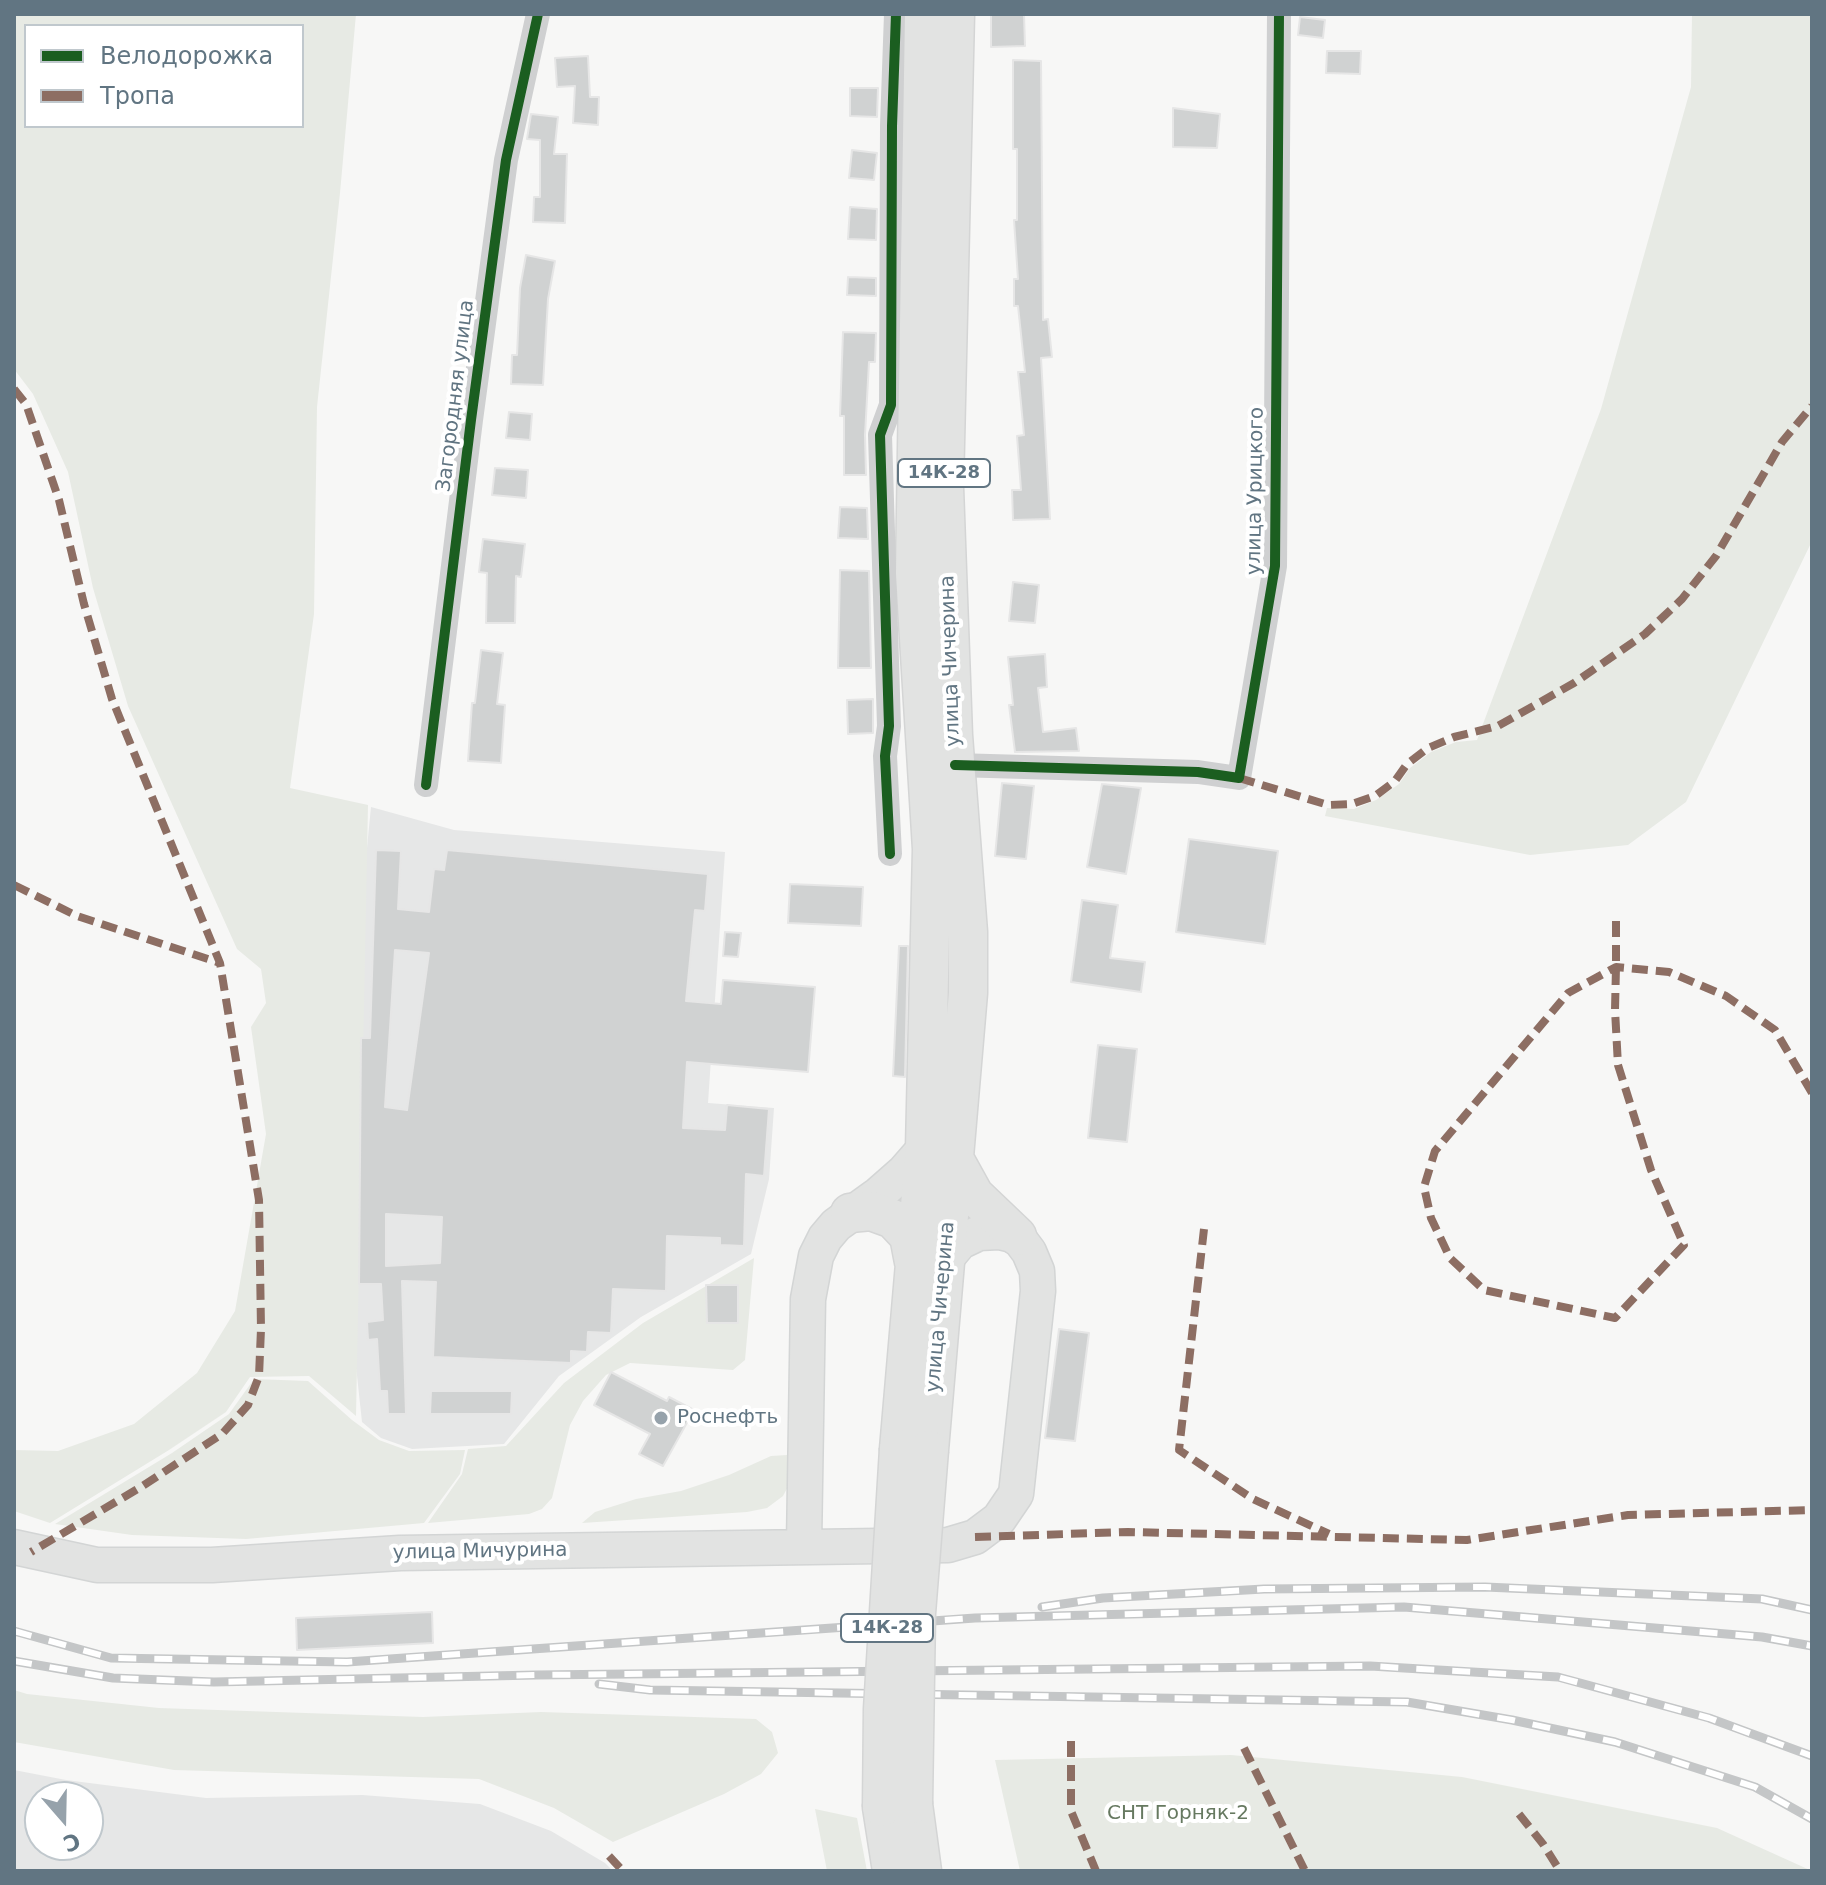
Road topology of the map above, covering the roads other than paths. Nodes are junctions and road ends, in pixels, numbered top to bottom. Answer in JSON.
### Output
{"nodes":[{"id":1,"x":538,"y":14,"type":"edge"},
{"id":2,"x":896,"y":14,"type":"edge"},
{"id":3,"x":924,"y":14,"type":"edge"},
{"id":4,"x":955,"y":14,"type":"edge"},
{"id":5,"x":1279,"y":14,"type":"edge"},
{"id":6,"x":955,"y":765,"type":"junction"},
{"id":7,"x":426,"y":785,"type":"dead end"},
{"id":8,"x":890,"y":854,"type":"dead end"},
{"id":9,"x":939,"y":1153,"type":"junction"},
{"id":10,"x":850,"y":1213,"type":"junction"},
{"id":11,"x":1017,"y":1236,"type":"junction"},
{"id":12,"x":930,"y":1261,"type":"junction"},
{"id":13,"x":804,"y":1545,"type":"junction"},
{"id":14,"x":14,"y":1547,"type":"edge"},
{"id":15,"x":898,"y":1805,"type":"junction"},
{"id":16,"x":892,"y":1871,"type":"edge"},
{"id":17,"x":922,"y":1871,"type":"edge"}],
"edges":[{"from":1,"to":7,"type":"street","name":"Загородняя улица"},
{"from":2,"to":8,"type":"street"},
{"from":3,"to":9,"type":"main road","name":"улица Чичерина","number":"14К-28"},
{"from":4,"to":6,"type":"main road","name":"улица Чичерина","number":"14К-28"},
{"from":5,"to":6,"type":"street","name":"улица Урицкого"},
{"from":6,"to":9,"type":"main road","name":"улица Чичерина","number":"14К-28"},
{"from":9,"to":10,"type":"main road"},
{"from":9,"to":11,"type":"main road"},
{"from":9,"to":12,"type":"main road","name":"улица Чичерина","number":"14К-28"},
{"from":10,"to":12,"type":"main road"},
{"from":10,"to":13,"type":"main road"},
{"from":11,"to":12,"type":"main road"},
{"from":11,"to":13,"type":"main road","name":"улица Мичурина"},
{"from":12,"to":15,"type":"main road","name":"улица Чичерина","number":"14К-28","bridge":true},
{"from":13,"to":14,"type":"main road","name":"улица Мичурина"},
{"from":15,"to":16,"type":"main road","number":"14К-28"},
{"from":15,"to":17,"type":"main road","number":"14К-28"}]}
